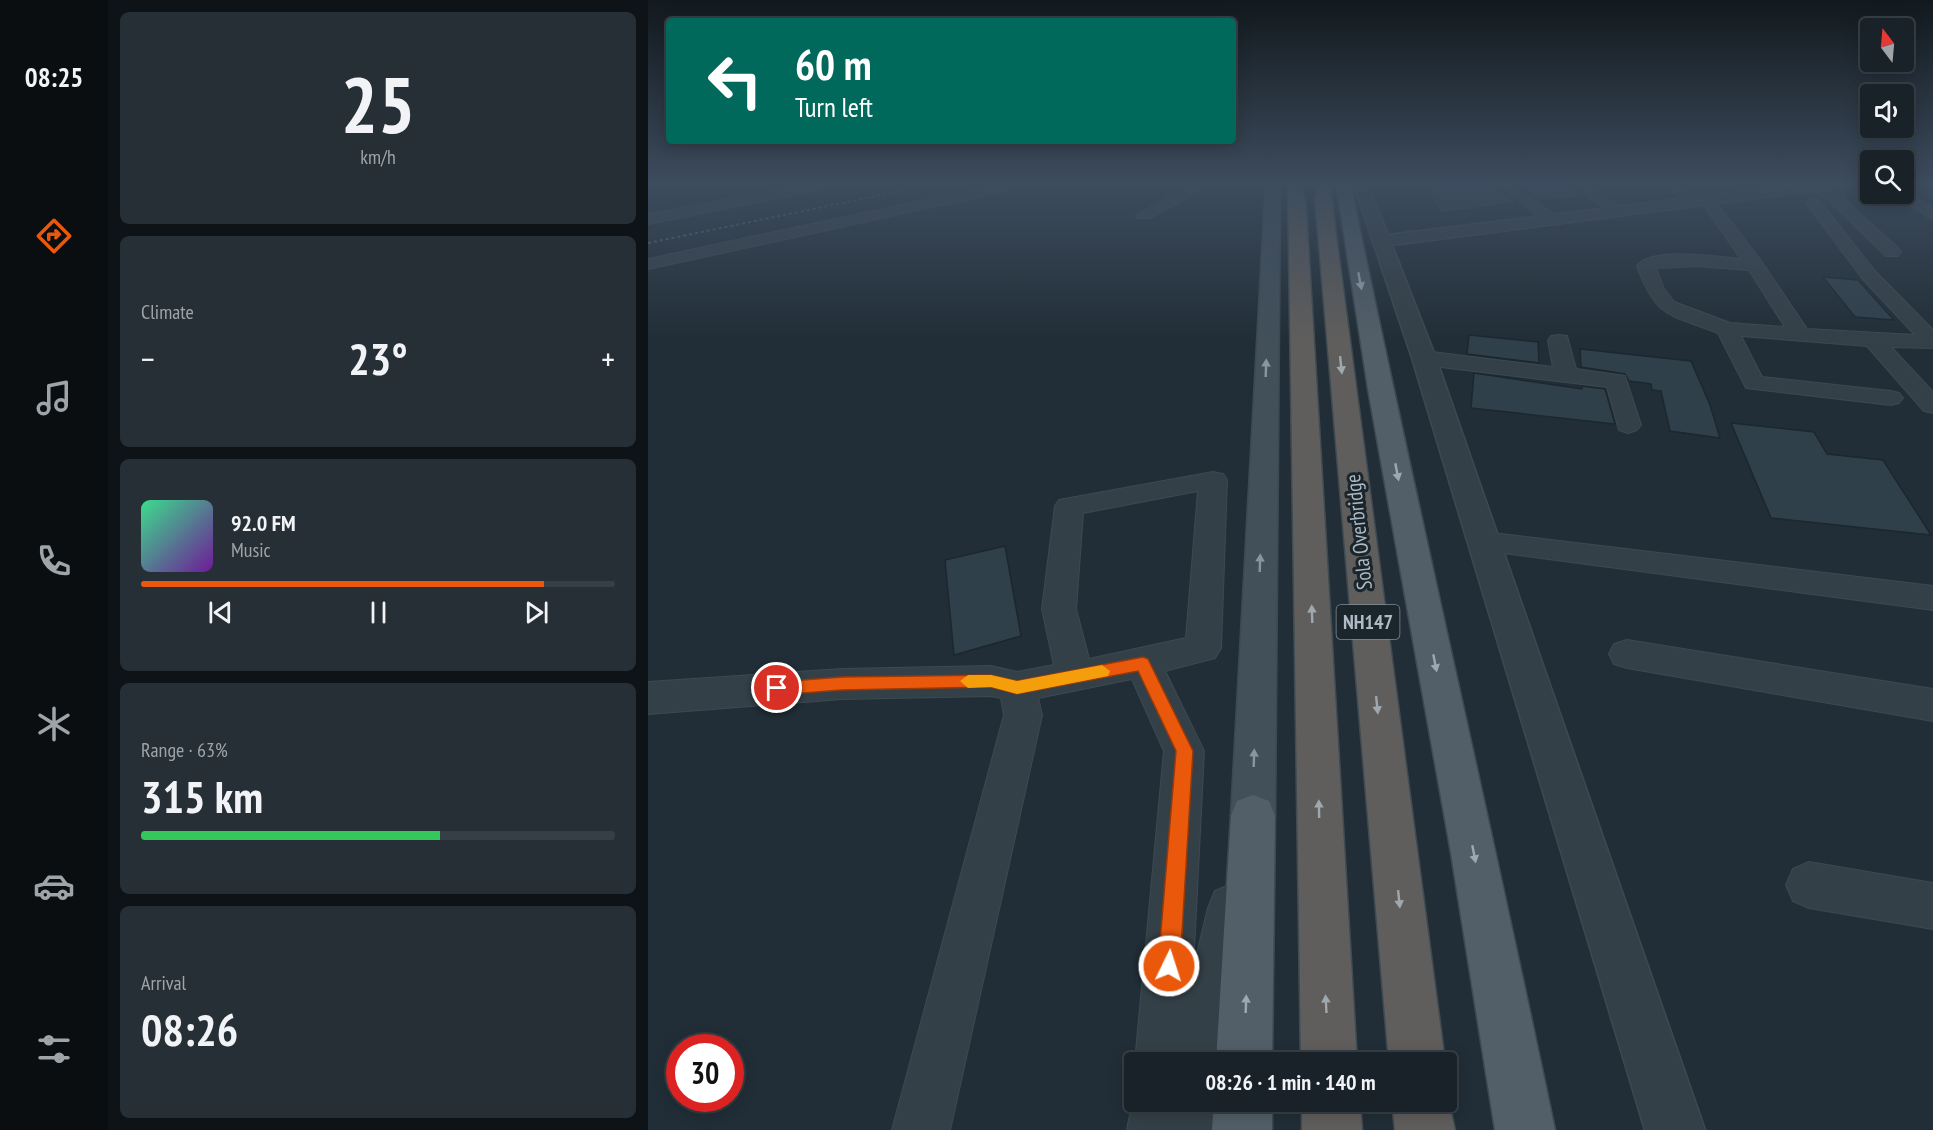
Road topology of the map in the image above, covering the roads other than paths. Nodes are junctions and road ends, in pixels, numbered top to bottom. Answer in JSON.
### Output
{"nodes":[{"id":1,"x":784,"y":235,"type":"edge"},
{"id":2,"x":1292,"y":235,"type":"edge"},
{"id":3,"x":1299,"y":235,"type":"edge"},
{"id":4,"x":1327,"y":235,"type":"edge"},
{"id":5,"x":1352,"y":235,"type":"edge"},
{"id":6,"x":1379,"y":235,"type":"edge"},
{"id":7,"x":1405,"y":235,"type":"edge"},
{"id":8,"x":1407,"y":235,"type":"edge"},
{"id":9,"x":1730,"y":235,"type":"edge"},
{"id":10,"x":1843,"y":235,"type":"edge"},
{"id":11,"x":1874,"y":235,"type":"edge"},
{"id":12,"x":1380,"y":238,"type":"junction"},
{"id":13,"x":1892,"y":252,"type":"dead end"},
{"id":14,"x":648,"y":264,"type":"edge"},
{"id":15,"x":1755,"y":265,"type":"junction"},
{"id":16,"x":1727,"y":329,"type":"junction"},
{"id":17,"x":1801,"y":336,"type":"junction"},
{"id":18,"x":1559,"y":340,"type":"dead end"},
{"id":19,"x":1873,"y":340,"type":"junction"},
{"id":20,"x":1932,"y":342,"type":"edge"},
{"id":21,"x":1424,"y":358,"type":"junction"},
{"id":22,"x":1566,"y":375,"type":"junction"},
{"id":23,"x":1892,"y":398,"type":"dead end"},
{"id":24,"x":1933,"y":406,"type":"edge"},
{"id":25,"x":1628,"y":425,"type":"dead end"},
{"id":26,"x":1484,"y":542,"type":"junction"},
{"id":27,"x":1933,"y":598,"type":"edge"},
{"id":28,"x":1627,"y":654,"type":"dead end"},
{"id":29,"x":1143,"y":664,"type":"junction"},
{"id":30,"x":1075,"y":677,"type":"junction"},
{"id":31,"x":1017,"y":687,"type":"junction"},
{"id":32,"x":648,"y":698,"type":"edge"},
{"id":33,"x":1933,"y":705,"type":"edge"},
{"id":34,"x":1253,"y":816,"type":"junction"},
{"id":35,"x":1809,"y":885,"type":"dead end"},
{"id":36,"x":1933,"y":906,"type":"edge"},
{"id":37,"x":1163,"y":1052,"type":"edge"},
{"id":38,"x":1200,"y":1052,"type":"edge"},
{"id":39,"x":1244,"y":1052,"type":"edge"},
{"id":40,"x":1329,"y":1052,"type":"edge"},
{"id":41,"x":1416,"y":1052,"type":"edge"},
{"id":42,"x":1158,"y":1112,"type":"edge"},
{"id":43,"x":1186,"y":1112,"type":"edge"},
{"id":44,"x":1243,"y":1112,"type":"edge"},
{"id":45,"x":1331,"y":1112,"type":"edge"},
{"id":46,"x":1423,"y":1112,"type":"edge"},
{"id":47,"x":921,"y":1130,"type":"edge"},
{"id":48,"x":1156,"y":1130,"type":"edge"},
{"id":49,"x":1182,"y":1130,"type":"edge"},
{"id":50,"x":1242,"y":1130,"type":"edge"},
{"id":51,"x":1332,"y":1130,"type":"edge"},
{"id":52,"x":1425,"y":1130,"type":"edge"},
{"id":53,"x":1525,"y":1130,"type":"edge"},
{"id":54,"x":1675,"y":1130,"type":"edge"}],
"edges":[{"from":1,"to":14,"type":"street"},
{"from":34,"to":2,"type":"main road","one_way":true},
{"from":40,"to":3,"type":"highway","number":"NH147","one_way":true},
{"from":4,"to":41,"type":"highway","name":"Sola Overbridge","number":"NH147","one_way":true},
{"from":5,"to":53,"type":"main road","one_way":true},
{"from":6,"to":12,"type":"street"},
{"from":7,"to":12,"type":"street"},
{"from":8,"to":12,"type":"street"},
{"from":9,"to":15,"type":"street"},
{"from":10,"to":20,"type":"street"},
{"from":11,"to":13,"type":"street"},
{"from":12,"to":21,"type":"street"},
{"from":15,"to":16,"type":"street"},
{"from":15,"to":17,"type":"street"},
{"from":16,"to":17,"type":"street"},
{"from":16,"to":23,"type":"street"},
{"from":17,"to":19,"type":"street"},
{"from":18,"to":22,"type":"street"},
{"from":19,"to":20,"type":"street"},
{"from":19,"to":24,"type":"street"},
{"from":21,"to":22,"type":"street"},
{"from":21,"to":26,"type":"street"},
{"from":22,"to":25,"type":"street"},
{"from":26,"to":27,"type":"street"},
{"from":26,"to":54,"type":"street"},
{"from":28,"to":33,"type":"street"},
{"from":29,"to":30,"type":"street"},
{"from":29,"to":30,"type":"street"},
{"from":29,"to":37,"type":"street"},
{"from":30,"to":31,"type":"street"},
{"from":31,"to":32,"type":"street"},
{"from":31,"to":47,"type":"street"},
{"from":34,"to":38,"type":"street"},
{"from":39,"to":34,"type":"main road","one_way":true},
{"from":35,"to":36,"type":"street"},
{"from":42,"to":48,"type":"street"},
{"from":43,"to":49,"type":"street"},
{"from":44,"to":50,"type":"main road"},
{"from":45,"to":51,"type":"highway"},
{"from":46,"to":52,"type":"highway"}]}
